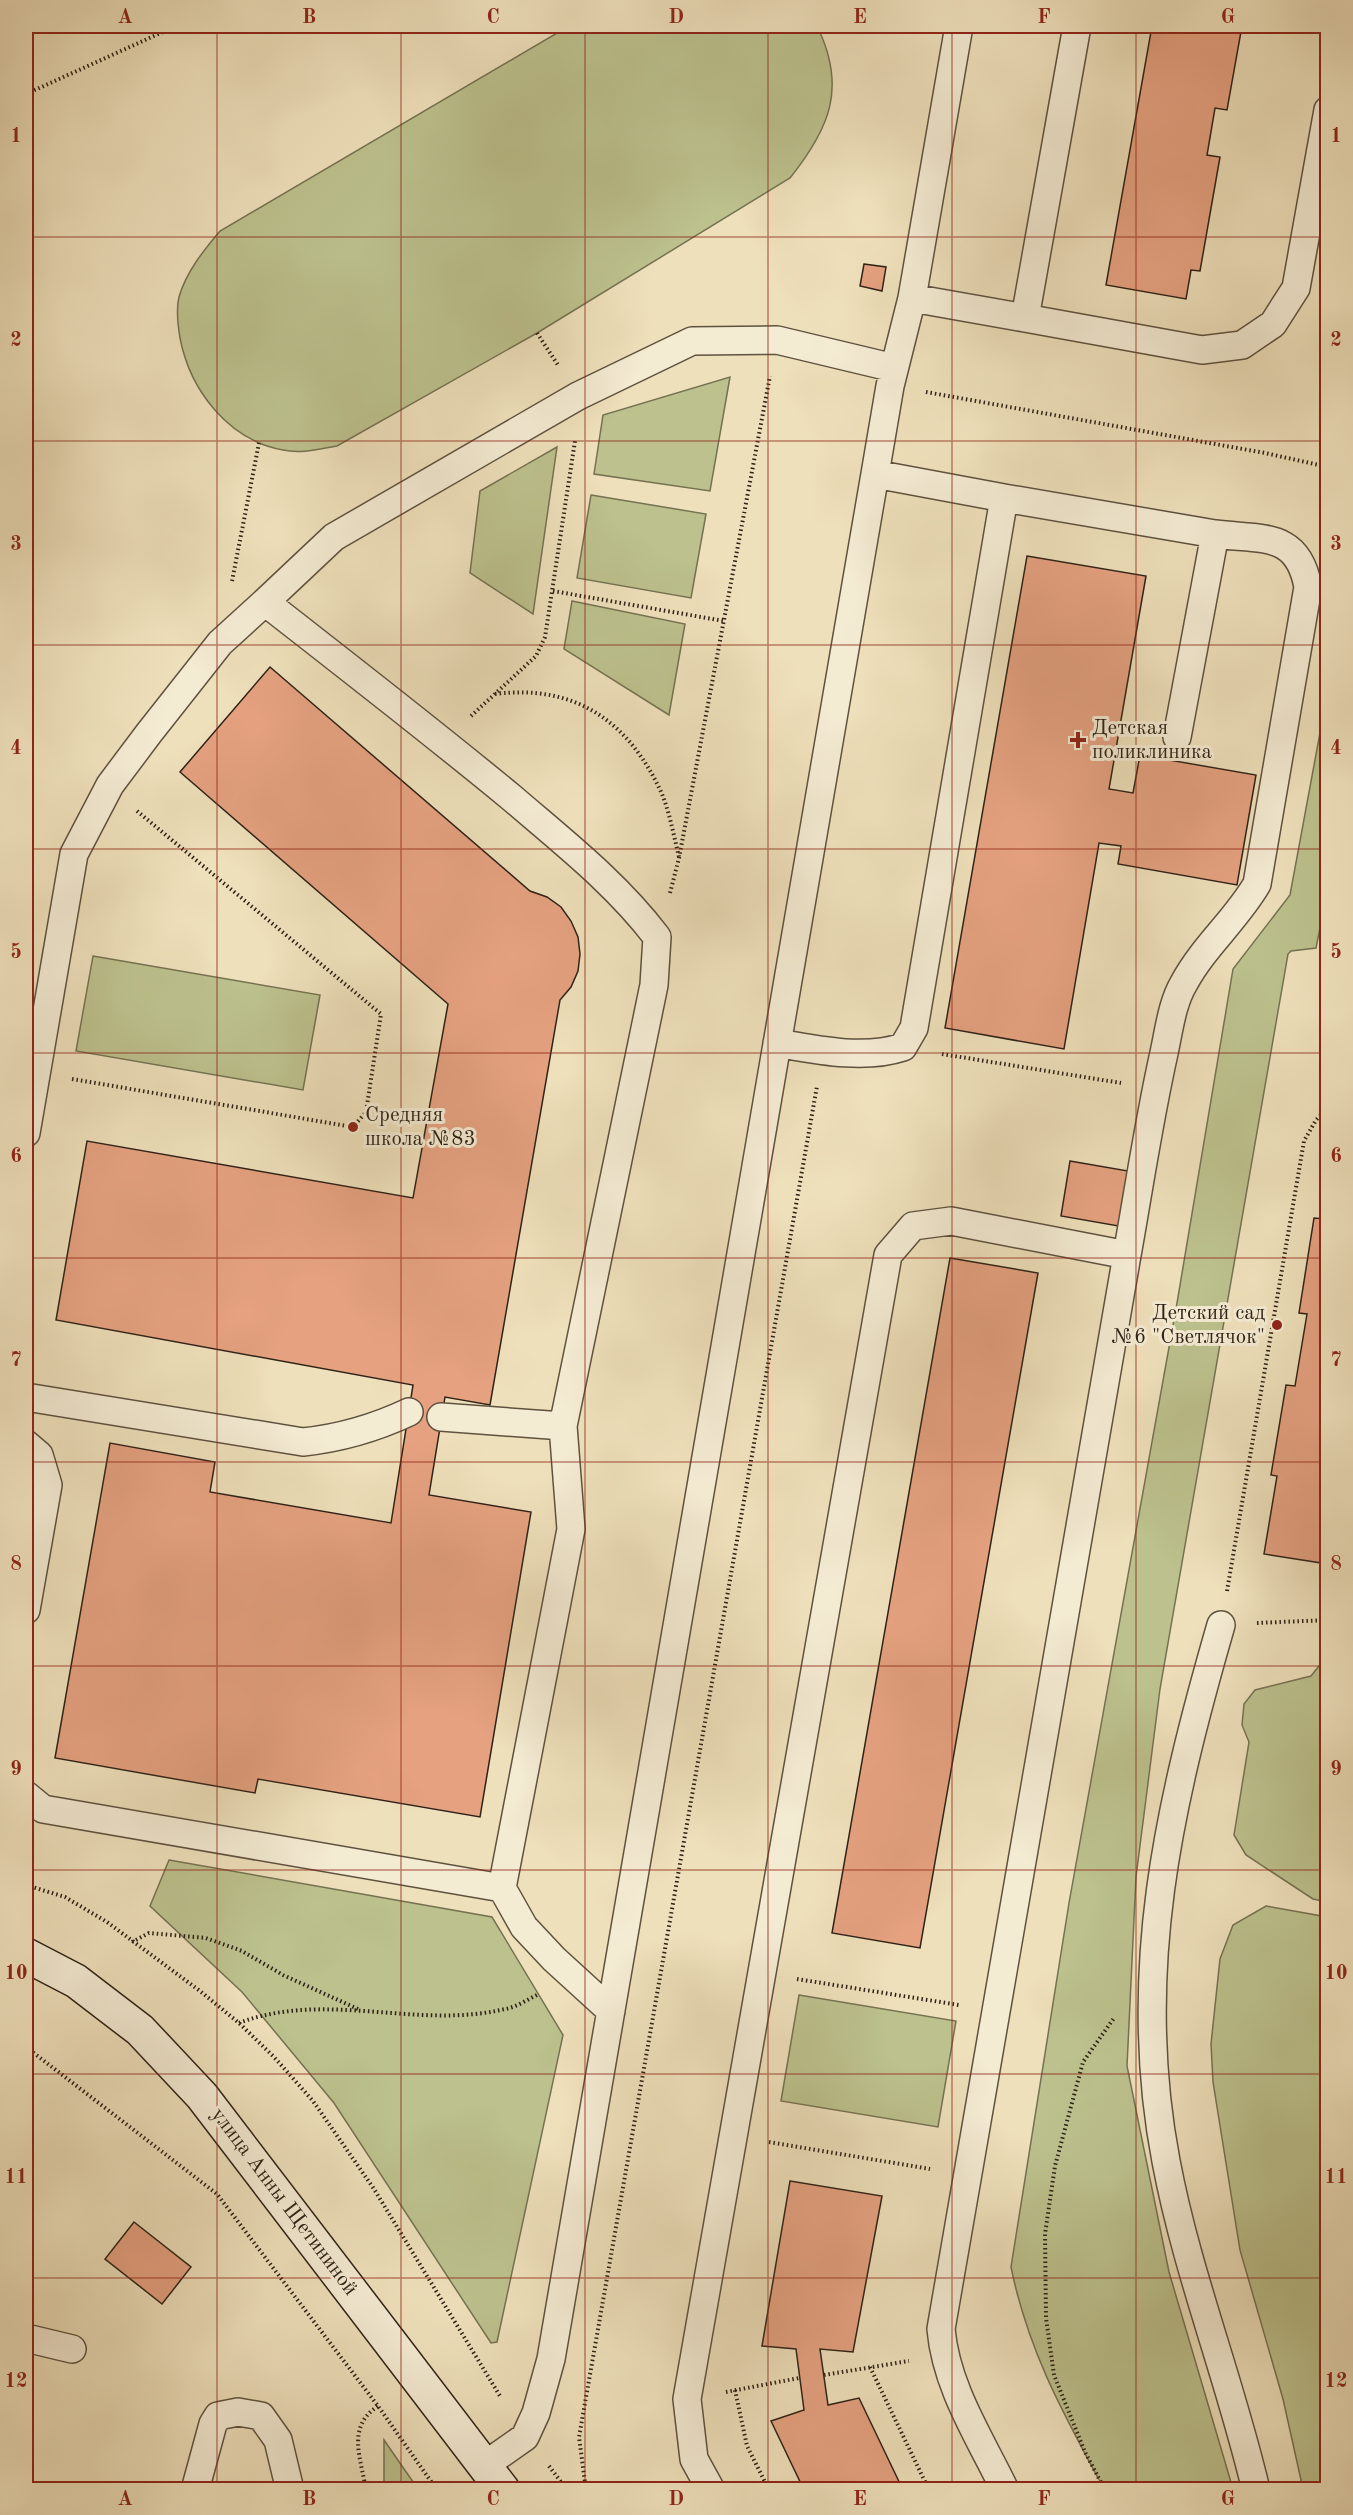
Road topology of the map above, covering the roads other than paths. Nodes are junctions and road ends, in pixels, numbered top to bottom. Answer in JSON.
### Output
{"nodes":[{"id":1,"x":958,"y":26,"type":"edge"},
{"id":2,"x":1077,"y":26,"type":"edge"},
{"id":3,"x":1328,"y":110,"type":"edge"},
{"id":4,"x":912,"y":298,"type":"junction"},
{"id":5,"x":1025,"y":318,"type":"junction"},
{"id":6,"x":892,"y":377,"type":"junction"},
{"id":7,"x":875,"y":474,"type":"junction"},
{"id":8,"x":1004,"y":498,"type":"junction"},
{"id":9,"x":1215,"y":534,"type":"junction"},
{"id":10,"x":266,"y":602,"type":"junction"},
{"id":11,"x":1177,"y":737,"type":"dead end"},
{"id":12,"x":777,"y":1043,"type":"junction"},
{"id":13,"x":26,"y":1133,"type":"edge"},
{"id":14,"x":1127,"y":1255,"type":"junction"},
{"id":15,"x":26,"y":1397,"type":"edge"},
{"id":16,"x":409,"y":1412,"type":"dead end"},
{"id":17,"x":441,"y":1417,"type":"dead end"},
{"id":18,"x":563,"y":1426,"type":"junction"},
{"id":19,"x":26,"y":1444,"type":"edge"},
{"id":20,"x":26,"y":1610,"type":"edge"},
{"id":21,"x":1221,"y":1625,"type":"road end"},
{"id":22,"x":26,"y":1795,"type":"edge"},
{"id":23,"x":502,"y":1888,"type":"junction"},
{"id":24,"x":30,"y":1961,"type":"edge"},
{"id":25,"x":611,"y":2011,"type":"junction"},
{"id":26,"x":26,"y":2338,"type":"edge"},
{"id":27,"x":72,"y":2349,"type":"dead end"},
{"id":28,"x":494,"y":2477,"type":"edge"},
{"id":29,"x":195,"y":2490,"type":"edge"},
{"id":30,"x":290,"y":2490,"type":"edge"},
{"id":31,"x":711,"y":2490,"type":"edge"},
{"id":32,"x":1005,"y":2490,"type":"edge"},
{"id":33,"x":1256,"y":2490,"type":"edge"}],
"edges":[{"from":1,"to":4,"type":"lane"},
{"from":2,"to":5,"type":"lane"},
{"from":3,"to":5,"type":"lane"},
{"from":4,"to":5,"type":"lane"},
{"from":4,"to":6,"type":"lane"},
{"from":6,"to":7,"type":"lane"},
{"from":6,"to":10,"type":"lane"},
{"from":7,"to":8,"type":"lane"},
{"from":7,"to":12,"type":"lane"},
{"from":8,"to":9,"type":"lane"},
{"from":8,"to":12,"type":"lane"},
{"from":9,"to":11,"type":"lane"},
{"from":9,"to":14,"type":"lane"},
{"from":10,"to":13,"type":"lane"},
{"from":10,"to":18,"type":"lane"},
{"from":12,"to":25,"type":"lane"},
{"from":14,"to":31,"type":"lane"},
{"from":14,"to":32,"type":"lane"},
{"from":15,"to":16,"type":"lane"},
{"from":17,"to":18,"type":"lane"},
{"from":18,"to":23,"type":"lane"},
{"from":19,"to":20,"type":"lane"},
{"from":21,"to":33,"type":"lane"},
{"from":22,"to":23,"type":"lane"},
{"from":23,"to":25,"type":"lane"},
{"from":24,"to":28,"type":"main road","name":"улица Анны Щетининой"},
{"from":25,"to":28,"type":"lane"},
{"from":26,"to":27,"type":"lane"},
{"from":29,"to":30,"type":"lane"}]}
